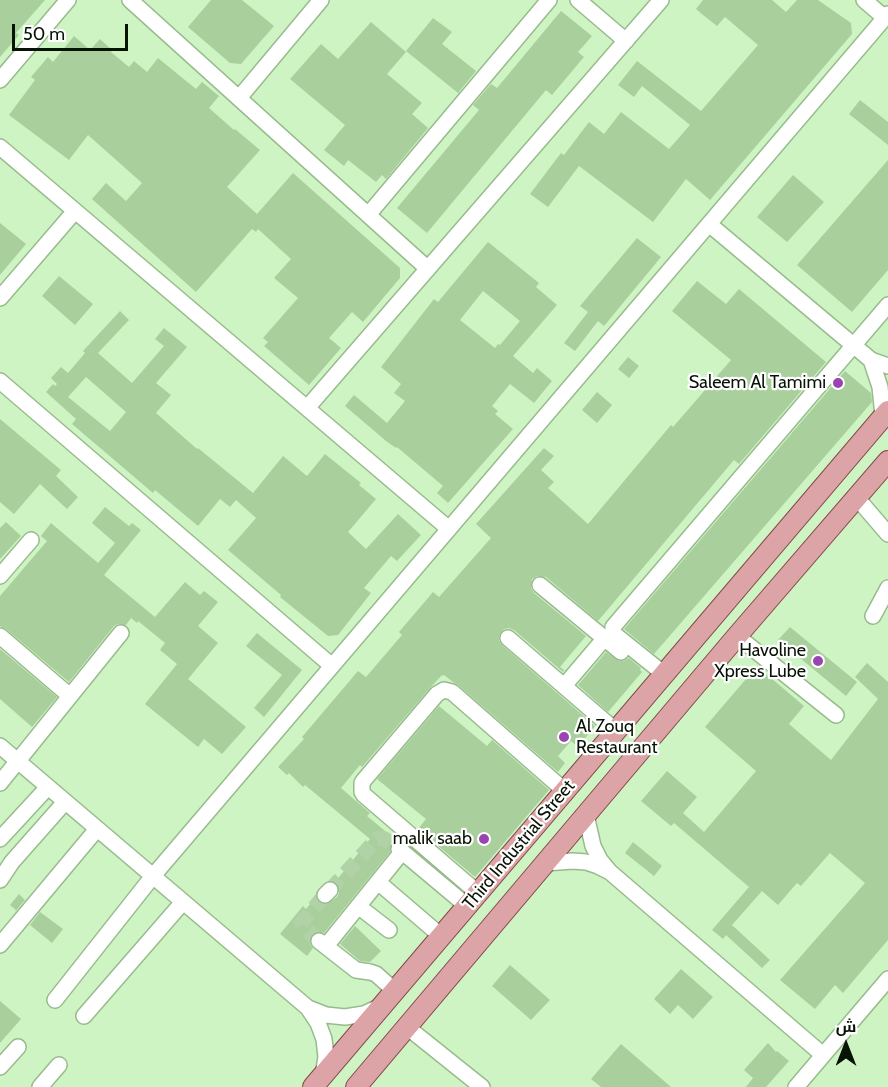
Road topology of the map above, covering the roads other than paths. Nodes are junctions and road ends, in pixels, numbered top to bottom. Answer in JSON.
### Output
{"nodes":[{"id":1,"x":68,"y":0,"type":"edge"},
{"id":2,"x":130,"y":0,"type":"edge"},
{"id":3,"x":321,"y":0,"type":"edge"},
{"id":4,"x":549,"y":0,"type":"edge"},
{"id":5,"x":578,"y":0,"type":"edge"},
{"id":6,"x":661,"y":0,"type":"edge"},
{"id":7,"x":864,"y":0,"type":"edge"},
{"id":8,"x":887,"y":16,"type":"edge"},
{"id":9,"x":626,"y":41,"type":"junction"},
{"id":10,"x":0,"y":80,"type":"edge"},
{"id":11,"x":239,"y":98,"type":"junction"},
{"id":12,"x":0,"y":147,"type":"edge"},
{"id":13,"x":75,"y":211,"type":"junction"},
{"id":14,"x":368,"y":214,"type":"junction"},
{"id":15,"x":709,"y":225,"type":"junction"},
{"id":16,"x":428,"y":269,"type":"junction"},
{"id":17,"x":0,"y":298,"type":"edge"},
{"id":18,"x":888,"y":305,"type":"edge"},
{"id":19,"x":854,"y":345,"type":"junction"},
{"id":20,"x":871,"y":360,"type":"junction"},
{"id":21,"x":888,"y":366,"type":"edge"},
{"id":22,"x":0,"y":381,"type":"edge"},
{"id":23,"x":307,"y":408,"type":"junction"},
{"id":24,"x":886,"y":414,"type":"edge"},
{"id":25,"x":888,"y":461,"type":"edge"},
{"id":26,"x":856,"y":498,"type":"junction"},
{"id":27,"x":449,"y":529,"type":"junction"},
{"id":28,"x":888,"y":534,"type":"edge"},
{"id":29,"x":31,"y":540,"type":"dead end"},
{"id":30,"x":0,"y":576,"type":"edge"},
{"id":31,"x":540,"y":585,"type":"dead end"},
{"id":32,"x":888,"y":588,"type":"edge"},
{"id":33,"x":873,"y":616,"type":"dead end"},
{"id":34,"x":121,"y":633,"type":"dead end"},
{"id":35,"x":0,"y":636,"type":"edge"},
{"id":36,"x":737,"y":636,"type":"junction"},
{"id":37,"x":508,"y":638,"type":"dead end"},
{"id":38,"x":604,"y":639,"type":"junction"},
{"id":39,"x":332,"y":666,"type":"junction"},
{"id":40,"x":660,"y":678,"type":"junction"},
{"id":41,"x":564,"y":686,"type":"junction"},
{"id":42,"x":70,"y":696,"type":"junction"},
{"id":43,"x":836,"y":715,"type":"dead end"},
{"id":44,"x":616,"y":731,"type":"junction"},
{"id":45,"x":0,"y":746,"type":"edge"},
{"id":46,"x":18,"y":762,"type":"junction"},
{"id":47,"x":0,"y":783,"type":"edge"},
{"id":48,"x":48,"y":787,"type":"junction"},
{"id":49,"x":565,"y":791,"type":"junction"},
{"id":50,"x":65,"y":802,"type":"junction"},
{"id":51,"x":586,"y":815,"type":"junction"},
{"id":52,"x":97,"y":829,"type":"junction"},
{"id":53,"x":0,"y":839,"type":"edge"},
{"id":54,"x":545,"y":863,"type":"junction"},
{"id":55,"x":610,"y":872,"type":"junction"},
{"id":56,"x":153,"y":876,"type":"junction"},
{"id":57,"x":0,"y":880,"type":"edge"},
{"id":58,"x":378,"y":882,"type":"junction"},
{"id":59,"x":472,"y":900,"type":"junction"},
{"id":60,"x":183,"y":902,"type":"junction"},
{"id":61,"x":358,"y":906,"type":"junction"},
{"id":62,"x":389,"y":930,"type":"dead end"},
{"id":63,"x":441,"y":936,"type":"junction"},
{"id":64,"x":0,"y":945,"type":"edge"},
{"id":65,"x":888,"y":979,"type":"edge"},
{"id":66,"x":395,"y":991,"type":"junction"},
{"id":67,"x":55,"y":1000,"type":"dead end"},
{"id":68,"x":382,"y":1006,"type":"junction"},
{"id":69,"x":308,"y":1008,"type":"junction"},
{"id":70,"x":84,"y":1016,"type":"dead end"},
{"id":71,"x":407,"y":1027,"type":"junction"},
{"id":72,"x":18,"y":1047,"type":"dead end"},
{"id":73,"x":823,"y":1055,"type":"junction"},
{"id":74,"x":59,"y":1065,"type":"dead end"},
{"id":75,"x":0,"y":1067,"type":"edge"},
{"id":76,"x":318,"y":1081,"type":"edge"},
{"id":77,"x":40,"y":1087,"type":"edge"},
{"id":78,"x":356,"y":1087,"type":"edge"},
{"id":79,"x":482,"y":1087,"type":"edge"},
{"id":80,"x":796,"y":1087,"type":"edge"}],
"edges":[{"from":1,"to":10,"type":"street"},
{"from":2,"to":11,"type":"street"},
{"from":3,"to":11,"type":"street"},
{"from":4,"to":14,"type":"street"},
{"from":5,"to":9,"type":"street"},
{"from":6,"to":9,"type":"street"},
{"from":7,"to":8,"type":"street"},
{"from":8,"to":15,"type":"street"},
{"from":9,"to":16,"type":"street"},
{"from":11,"to":14,"type":"street"},
{"from":12,"to":13,"type":"street"},
{"from":13,"to":17,"type":"street"},
{"from":13,"to":23,"type":"street"},
{"from":14,"to":16,"type":"street"},
{"from":15,"to":19,"type":"street"},
{"from":15,"to":27,"type":"street"},
{"from":16,"to":23,"type":"street"},
{"from":18,"to":19,"type":"street"},
{"from":19,"to":20,"type":"street"},
{"from":19,"to":40,"type":"street"},
{"from":20,"to":21,"type":"street"},
{"from":20,"to":24,"type":"street"},
{"from":22,"to":39,"type":"street"},
{"from":23,"to":27,"type":"street"},
{"from":24,"to":40,"type":"main road","name":"Third Industrial Street"},
{"from":25,"to":26,"type":"main road","name":"Third Industrial Street"},
{"from":26,"to":28,"type":"street"},
{"from":26,"to":36,"type":"main road","name":"Third Industrial Street"},
{"from":27,"to":39,"type":"street"},
{"from":29,"to":30,"type":"street"},
{"from":31,"to":38,"type":"street"},
{"from":32,"to":33,"type":"street"},
{"from":34,"to":42,"type":"street"},
{"from":35,"to":42,"type":"street"},
{"from":36,"to":43,"type":"street"},
{"from":36,"to":51,"type":"main road","name":"Third Industrial Street"},
{"from":37,"to":41,"type":"street"},
{"from":38,"to":40,"type":"street"},
{"from":38,"to":41,"type":"street"},
{"from":39,"to":56,"type":"street"},
{"from":40,"to":44,"type":"main road","name":"Third Industrial Street"},
{"from":41,"to":44,"type":"street"},
{"from":42,"to":46,"type":"street"},
{"from":44,"to":49,"type":"main road","name":"Third Industrial Street"},
{"from":45,"to":46,"type":"street"},
{"from":46,"to":47,"type":"street"},
{"from":46,"to":48,"type":"street"},
{"from":48,"to":50,"type":"street"},
{"from":48,"to":53,"type":"street"},
{"from":49,"to":59,"type":"main road","name":"Third Industrial Street"},
{"from":49,"to":59,"type":"street"},
{"from":50,"to":52,"type":"street"},
{"from":50,"to":57,"type":"street"},
{"from":51,"to":54,"type":"main road","name":"Third Industrial Street"},
{"from":51,"to":55,"type":"street"},
{"from":52,"to":56,"type":"street"},
{"from":52,"to":64,"type":"street"},
{"from":54,"to":55,"type":"street"},
{"from":54,"to":71,"type":"main road","name":"Third Industrial Street"},
{"from":55,"to":73,"type":"street"},
{"from":56,"to":60,"type":"street"},
{"from":56,"to":67,"type":"street"},
{"from":58,"to":59,"type":"street"},
{"from":58,"to":61,"type":"street"},
{"from":58,"to":63,"type":"street"},
{"from":59,"to":63,"type":"main road","name":"Third Industrial Street"},
{"from":60,"to":69,"type":"street"},
{"from":60,"to":70,"type":"street"},
{"from":61,"to":62,"type":"street"},
{"from":61,"to":66,"type":"street"},
{"from":63,"to":66,"type":"main road","name":"Third Industrial Street"},
{"from":65,"to":73,"type":"street"},
{"from":66,"to":68,"type":"main road","name":"Third Industrial Street"},
{"from":68,"to":69,"type":"street"},
{"from":68,"to":76,"type":"main road","name":"Third Industrial Street"},
{"from":69,"to":76,"type":"street"},
{"from":71,"to":78,"type":"main road","name":"Third Industrial Street"},
{"from":71,"to":79,"type":"street"},
{"from":72,"to":75,"type":"street"},
{"from":73,"to":80,"type":"street"},
{"from":74,"to":77,"type":"street"}]}
